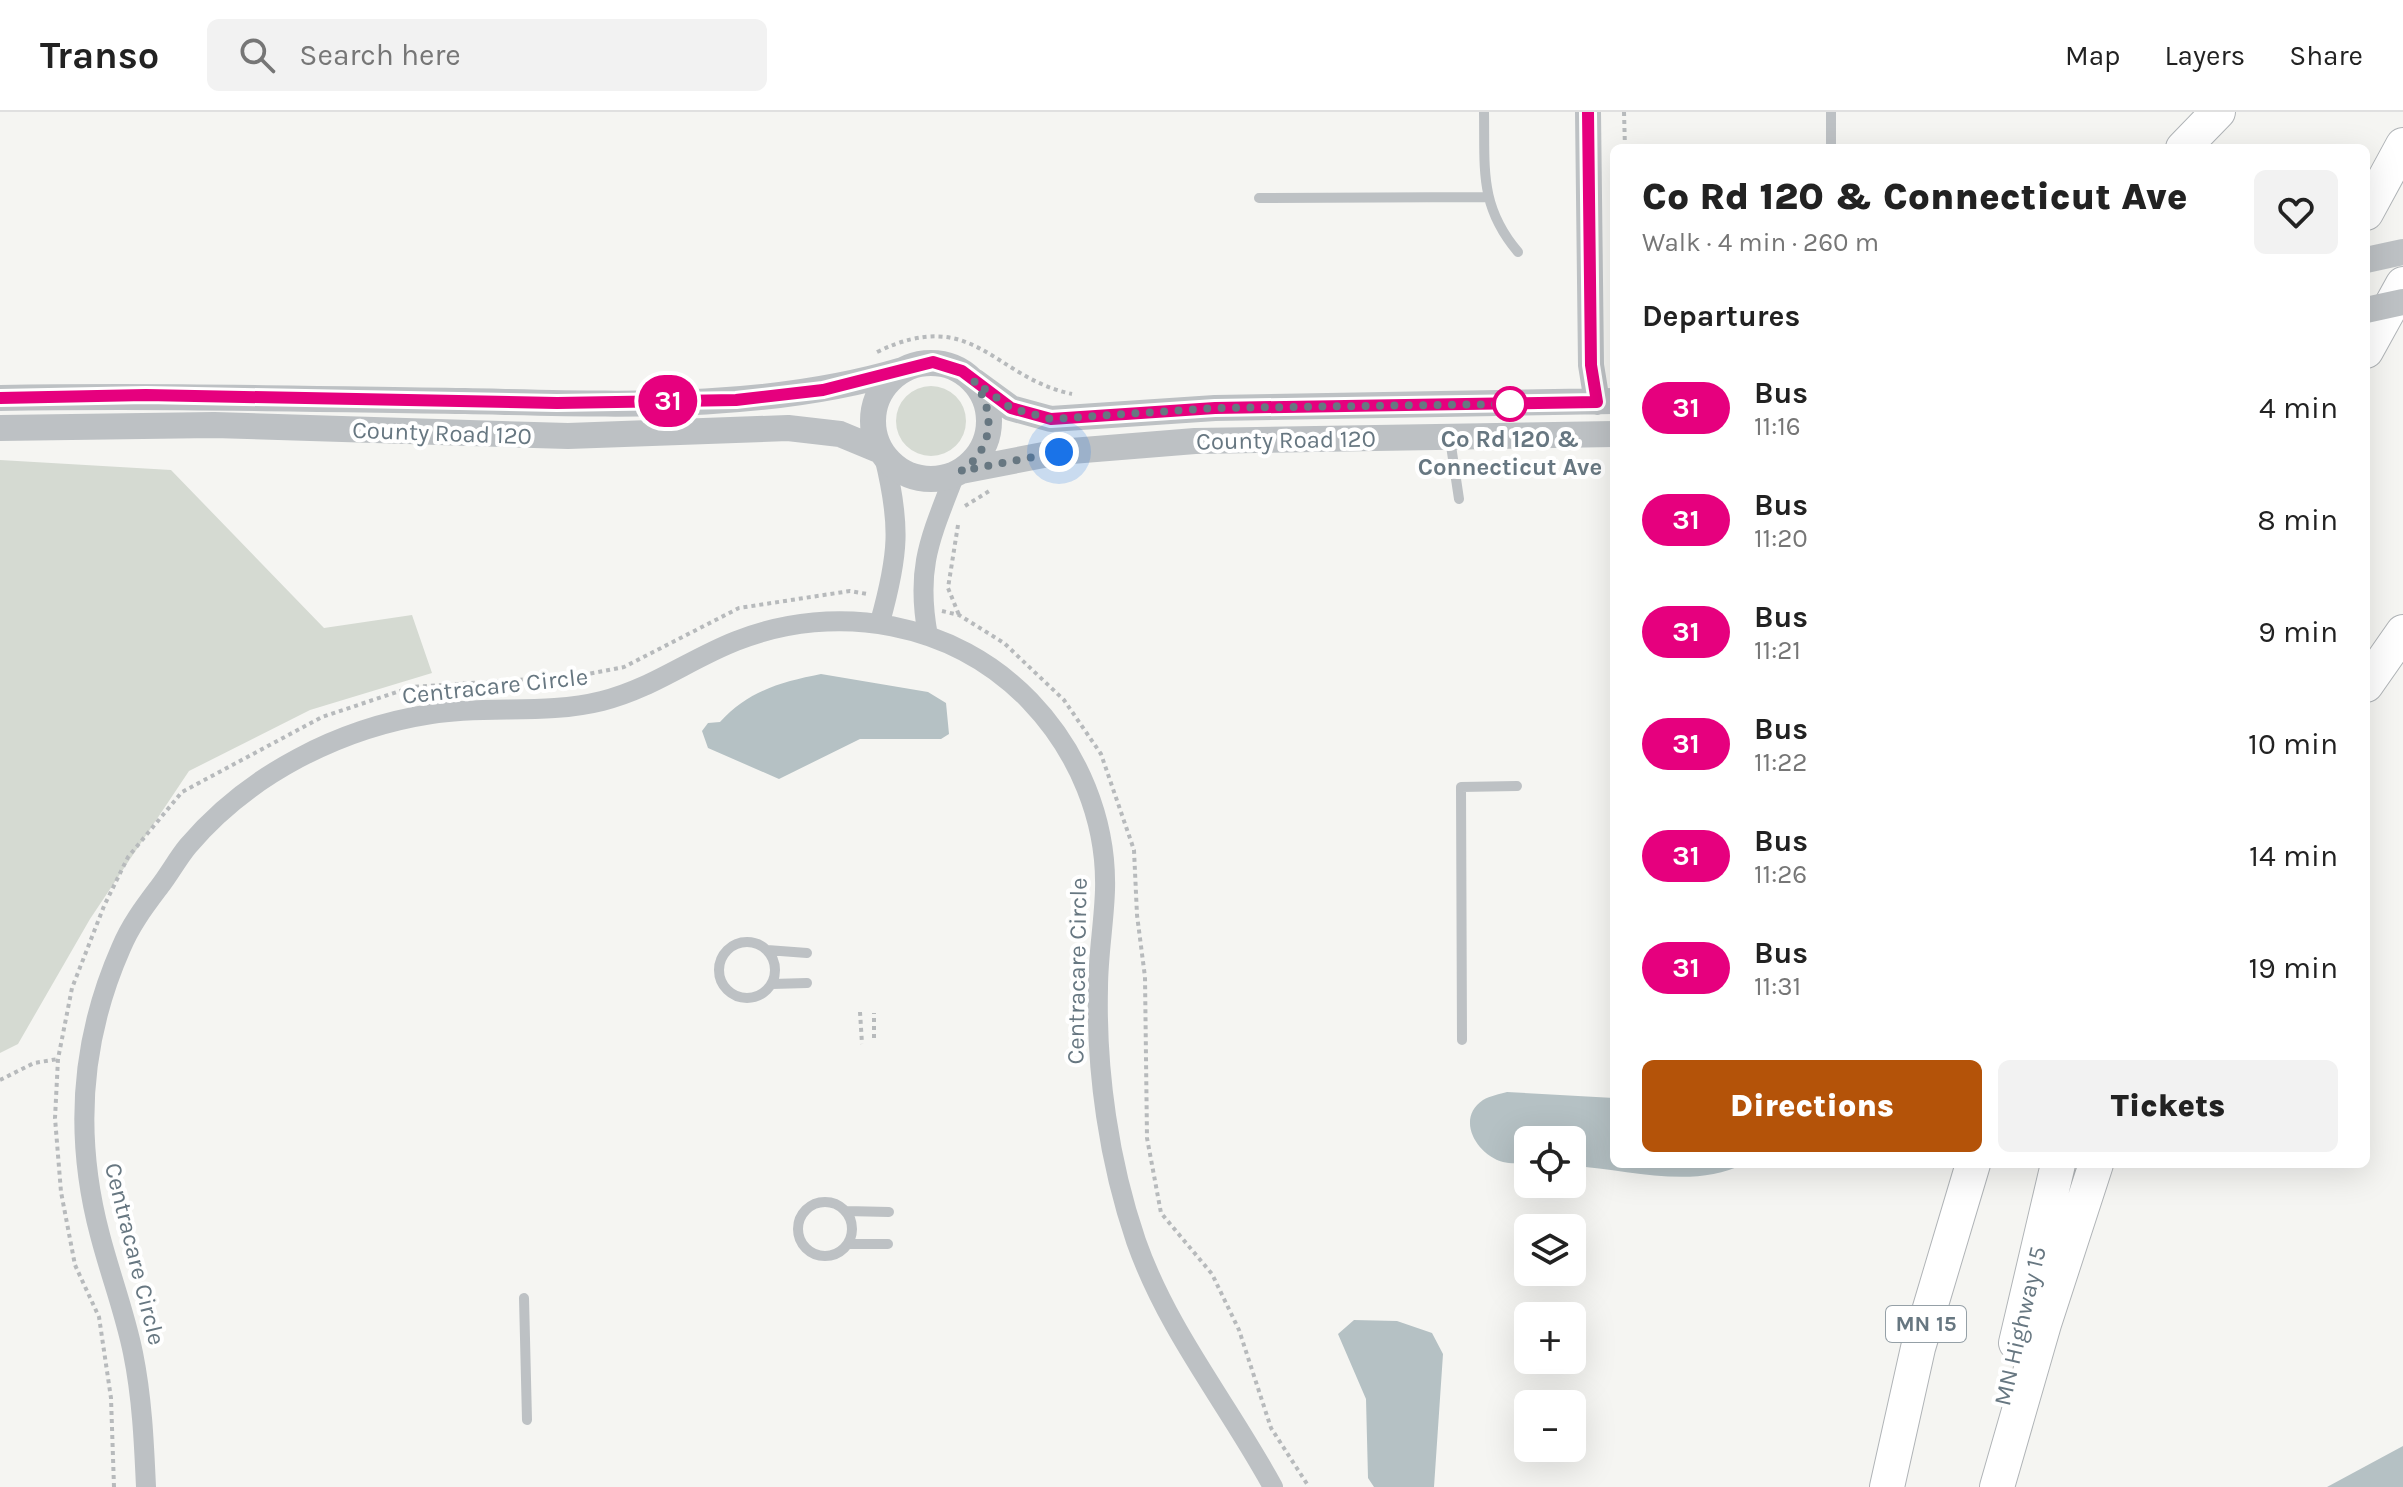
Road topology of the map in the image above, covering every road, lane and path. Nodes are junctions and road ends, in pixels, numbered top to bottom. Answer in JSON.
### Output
{"nodes":[{"id":1,"x":1484,"y":112,"type":"edge"},
{"id":2,"x":1588,"y":112,"type":"edge"},
{"id":3,"x":1624,"y":112,"type":"edge"},
{"id":4,"x":1831,"y":112,"type":"edge"},
{"id":5,"x":2218,"y":112,"type":"edge"},
{"id":6,"x":1625,"y":144,"type":"edge"},
{"id":7,"x":1831,"y":144,"type":"edge"},
{"id":8,"x":2187,"y":144,"type":"edge"},
{"id":9,"x":2196,"y":144,"type":"edge"},
{"id":10,"x":2403,"y":145,"type":"edge"},
{"id":11,"x":1486,"y":197,"type":"junction"},
{"id":12,"x":1259,"y":198,"type":"dead end"},
{"id":13,"x":2370,"y":206,"type":"edge"},
{"id":14,"x":1518,"y":252,"type":"dead end"},
{"id":15,"x":2403,"y":252,"type":"edge"},
{"id":16,"x":2370,"y":259,"type":"edge"},
{"id":17,"x":2403,"y":284,"type":"edge"},
{"id":18,"x":2403,"y":302,"type":"edge"},
{"id":19,"x":2370,"y":309,"type":"edge"},
{"id":20,"x":2370,"y":344,"type":"edge"},
{"id":21,"x":903,"y":370,"type":"junction"},
{"id":22,"x":974,"y":381,"type":"junction"},
{"id":23,"x":0,"y":398,"type":"edge"},
{"id":24,"x":1605,"y":402,"type":"edge"},
{"id":25,"x":0,"y":428,"type":"edge"},
{"id":26,"x":1610,"y":434,"type":"edge"},
{"id":27,"x":1450,"y":437,"type":"junction"},
{"id":28,"x":883,"y":454,"type":"junction"},
{"id":29,"x":958,"y":473,"type":"junction"},
{"id":30,"x":999,"y":487,"type":"dead end"},
{"id":31,"x":1459,"y":499,"type":"dead end"},
{"id":32,"x":886,"y":599,"type":"junction"},
{"id":33,"x":923,"y":607,"type":"junction"},
{"id":34,"x":959,"y":615,"type":"junction"},
{"id":35,"x":880,"y":622,"type":"junction"},
{"id":36,"x":2403,"y":632,"type":"edge"},
{"id":37,"x":928,"y":636,"type":"junction"},
{"id":38,"x":2370,"y":679,"type":"edge"},
{"id":39,"x":1517,"y":786,"type":"dead end"},
{"id":40,"x":767,"y":950,"type":"junction"},
{"id":41,"x":807,"y":953,"type":"dead end"},
{"id":42,"x":807,"y":983,"type":"dead end"},
{"id":43,"x":772,"y":984,"type":"junction"},
{"id":44,"x":860,"y":1012,"type":"dead end"},
{"id":45,"x":874,"y":1013,"type":"dead end"},
{"id":46,"x":874,"y":1038,"type":"dead end"},
{"id":47,"x":1462,"y":1040,"type":"dead end"},
{"id":48,"x":862,"y":1044,"type":"dead end"},
{"id":49,"x":58,"y":1059,"type":"junction"},
{"id":50,"x":0,"y":1080,"type":"edge"},
{"id":51,"x":1951,"y":1168,"type":"edge"},
{"id":52,"x":1972,"y":1168,"type":"edge"},
{"id":53,"x":2057,"y":1168,"type":"edge"},
{"id":54,"x":2095,"y":1168,"type":"edge"},
{"id":55,"x":846,"y":1211,"type":"junction"},
{"id":56,"x":889,"y":1212,"type":"dead end"},
{"id":57,"x":848,"y":1244,"type":"junction"},
{"id":58,"x":888,"y":1244,"type":"dead end"},
{"id":59,"x":524,"y":1298,"type":"dead end"},
{"id":60,"x":1915,"y":1365,"type":"junction"},
{"id":61,"x":527,"y":1420,"type":"dead end"},
{"id":62,"x":114,"y":1487,"type":"edge"},
{"id":63,"x":146,"y":1487,"type":"edge"},
{"id":64,"x":1273,"y":1487,"type":"edge"},
{"id":65,"x":1309,"y":1487,"type":"edge"},
{"id":66,"x":1887,"y":1487,"type":"edge"},
{"id":67,"x":1982,"y":1487,"type":"edge"},
{"id":68,"x":1997,"y":1487,"type":"edge"}],
"edges":[{"from":1,"to":11,"type":"lane"},
{"from":2,"to":24,"type":"street"},
{"from":3,"to":6,"type":"path"},
{"from":4,"to":7,"type":"lane"},
{"from":5,"to":8,"type":"highway"},
{"from":5,"to":9,"type":"highway"},
{"from":10,"to":13,"type":"highway"},
{"from":11,"to":12,"type":"lane"},
{"from":11,"to":14,"type":"lane"},
{"from":15,"to":16,"type":"street"},
{"from":17,"to":20,"type":"highway"},
{"from":18,"to":19,"type":"street","bridge":true},
{"from":21,"to":22,"type":"street"},
{"from":21,"to":23,"type":"street","name":"County Road 120"},
{"from":21,"to":28,"type":"street"},
{"from":22,"to":24,"type":"street","name":"County Road 120"},
{"from":22,"to":29,"type":"street"},
{"from":25,"to":28,"type":"street","name":"County Road 120"},
{"from":26,"to":27,"type":"street","name":"County Road 120"},
{"from":27,"to":29,"type":"street","name":"County Road 120"},
{"from":27,"to":31,"type":"lane"},
{"from":28,"to":29,"type":"street"},
{"from":28,"to":32,"type":"street"},
{"from":29,"to":33,"type":"street"},
{"from":30,"to":34,"type":"path"},
{"from":32,"to":35,"type":"street"},
{"from":32,"to":49,"type":"path"},
{"from":33,"to":34,"type":"path"},
{"from":33,"to":37,"type":"street"},
{"from":34,"to":65,"type":"path"},
{"from":35,"to":37,"type":"street","name":"Centracare Circle"},
{"from":35,"to":63,"type":"street","name":"Centracare Circle"},
{"from":36,"to":38,"type":"highway"},
{"from":37,"to":64,"type":"street","name":"Centracare Circle"},
{"from":39,"to":47,"type":"lane"},
{"from":40,"to":41,"type":"lane"},
{"from":40,"to":43,"type":"lane"},
{"from":40,"to":43,"type":"lane"},
{"from":42,"to":43,"type":"lane"},
{"from":44,"to":48,"type":"path"},
{"from":45,"to":46,"type":"path"},
{"from":49,"to":50,"type":"path"},
{"from":49,"to":62,"type":"path"},
{"from":51,"to":60,"type":"highway"},
{"from":52,"to":60,"type":"highway","number":"MN 15"},
{"from":53,"to":67,"type":"highway","name":"MN Highway 15"},
{"from":54,"to":68,"type":"highway"},
{"from":55,"to":56,"type":"lane"},
{"from":55,"to":57,"type":"lane"},
{"from":55,"to":57,"type":"lane"},
{"from":57,"to":58,"type":"lane"},
{"from":59,"to":61,"type":"lane"},
{"from":60,"to":66,"type":"highway","number":"MN 15"}]}
